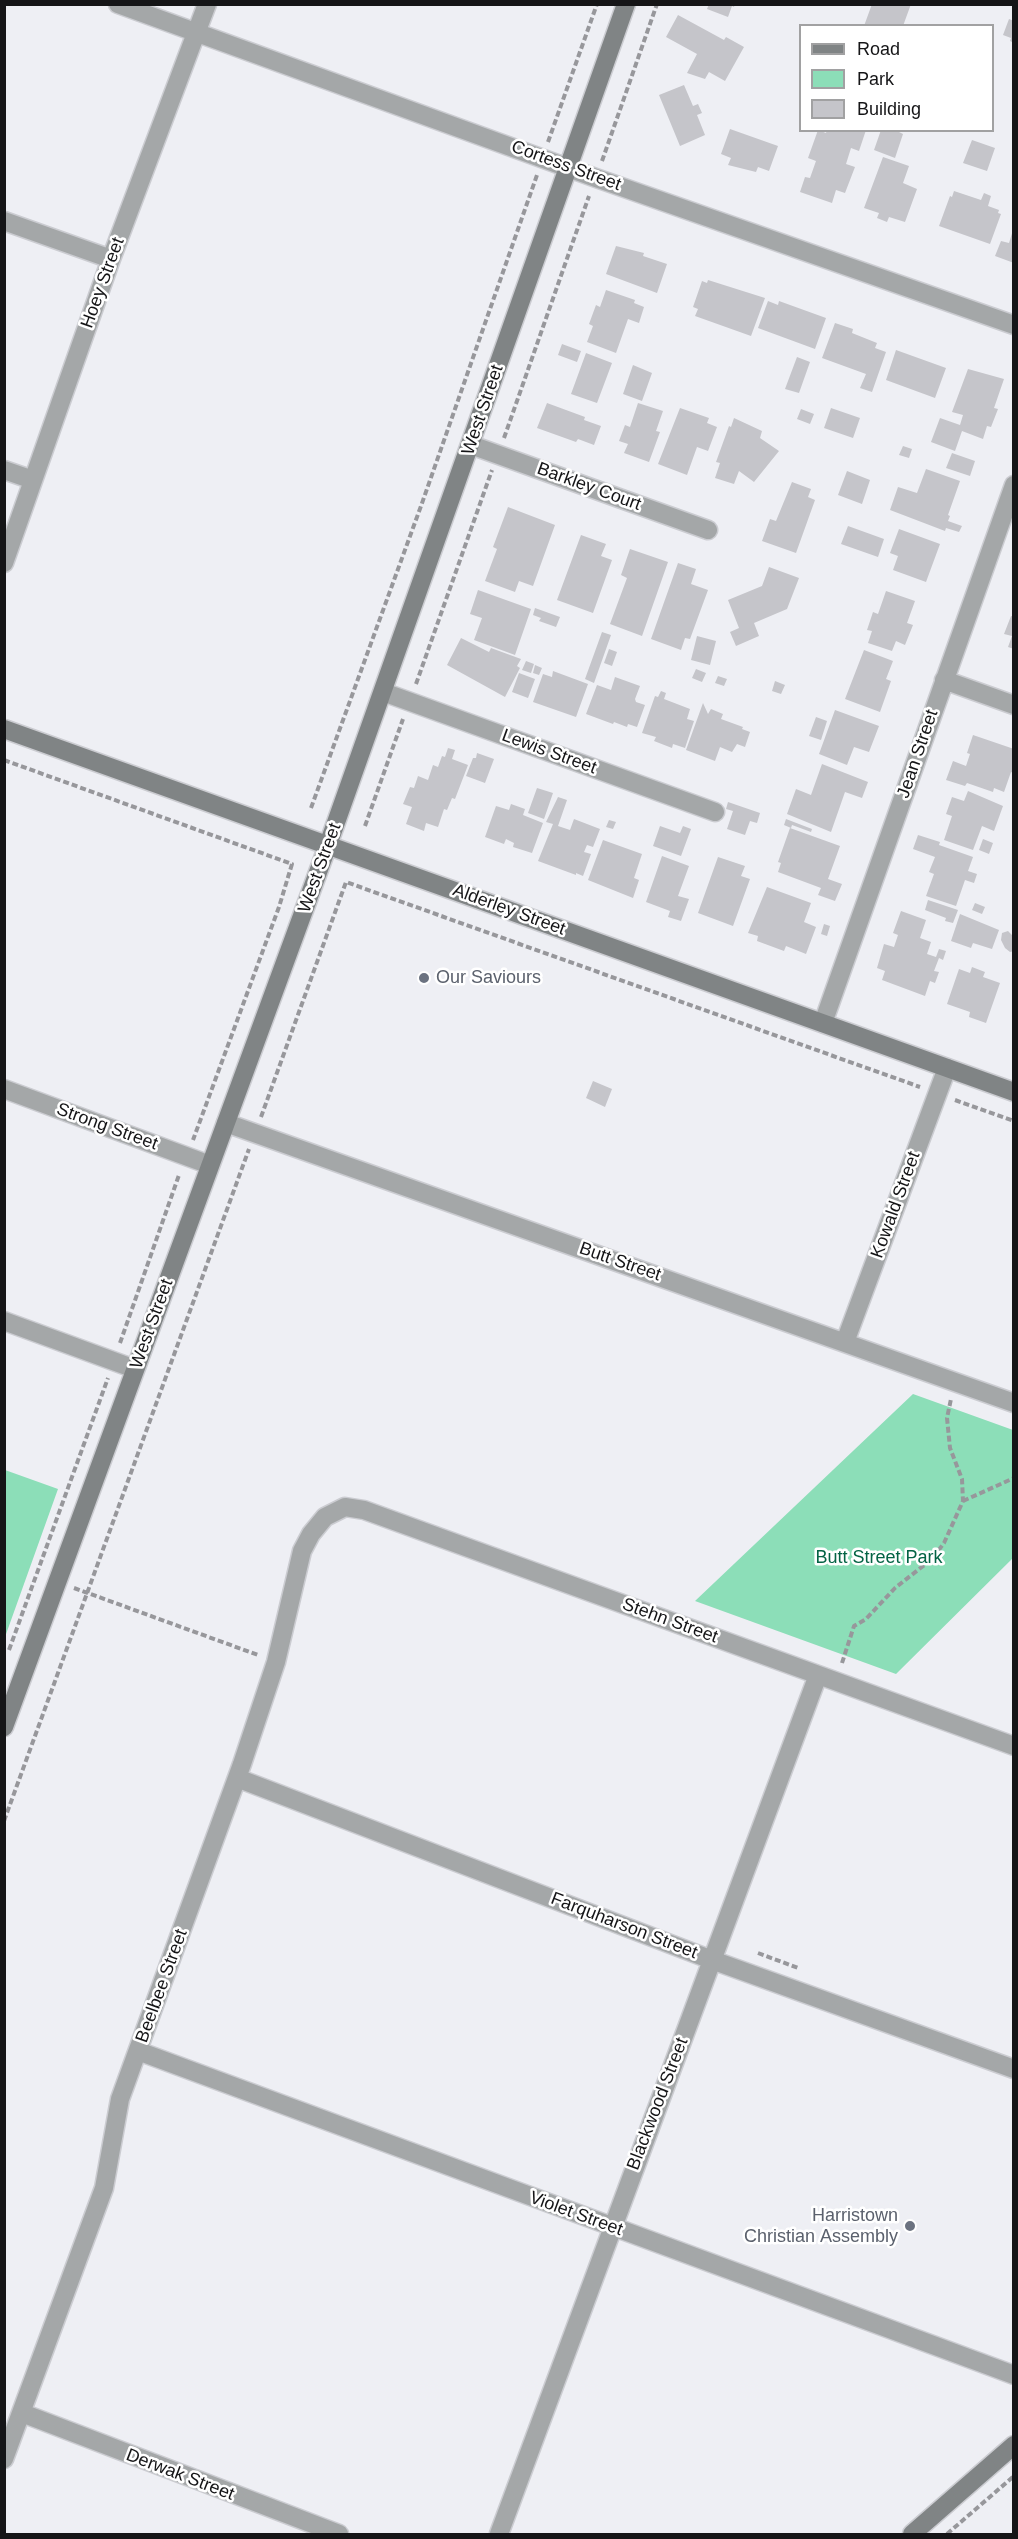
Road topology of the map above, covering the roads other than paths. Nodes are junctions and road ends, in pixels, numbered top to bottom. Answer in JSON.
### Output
{"nodes":[{"id":1,"x":118,"y":4,"type":"edge"},
{"id":2,"x":207,"y":4,"type":"edge"},
{"id":3,"x":626,"y":4,"type":"edge"},
{"id":4,"x":197,"y":33,"type":"junction"},
{"id":5,"x":568,"y":168,"type":"junction"},
{"id":6,"x":4,"y":221,"type":"edge"},
{"id":7,"x":111,"y":259,"type":"junction"},
{"id":8,"x":1014,"y":325,"type":"edge"},
{"id":9,"x":471,"y":445,"type":"junction"},
{"id":10,"x":4,"y":470,"type":"edge"},
{"id":11,"x":33,"y":480,"type":"junction"},
{"id":12,"x":1014,"y":485,"type":"edge"},
{"id":13,"x":708,"y":530,"type":"dead end"},
{"id":14,"x":4,"y":563,"type":"edge"},
{"id":15,"x":944,"y":680,"type":"junction"},
{"id":16,"x":383,"y":692,"type":"junction"},
{"id":17,"x":1014,"y":705,"type":"edge"},
{"id":18,"x":4,"y":729,"type":"edge"},
{"id":19,"x":715,"y":812,"type":"dead end"},
{"id":20,"x":328,"y":845,"type":"junction"},
{"id":21,"x":823,"y":1023,"type":"junction"},
{"id":22,"x":948,"y":1068,"type":"junction"},
{"id":23,"x":4,"y":1089,"type":"edge"},
{"id":24,"x":1014,"y":1092,"type":"edge"},
{"id":25,"x":226,"y":1123,"type":"junction"},
{"id":26,"x":210,"y":1165,"type":"junction"},
{"id":27,"x":4,"y":1321,"type":"edge"},
{"id":28,"x":845,"y":1341,"type":"junction"},
{"id":29,"x":135,"y":1369,"type":"junction"},
{"id":30,"x":1014,"y":1403,"type":"edge"},
{"id":31,"x":326,"y":1517,"type":"joint"},
{"id":32,"x":818,"y":1675,"type":"junction"},
{"id":33,"x":4,"y":1727,"type":"edge"},
{"id":34,"x":1014,"y":1746,"type":"edge"},
{"id":35,"x":237,"y":1778,"type":"junction"},
{"id":36,"x":712,"y":1960,"type":"junction"},
{"id":37,"x":138,"y":2051,"type":"junction"},
{"id":38,"x":1014,"y":2069,"type":"edge"},
{"id":39,"x":612,"y":2227,"type":"junction"},
{"id":40,"x":1014,"y":2375,"type":"edge"},
{"id":41,"x":21,"y":2413,"type":"junction"},
{"id":42,"x":1014,"y":2445,"type":"edge"},
{"id":43,"x":4,"y":2459,"type":"edge"},
{"id":44,"x":291,"y":2517,"type":"junction"},
{"id":45,"x":285,"y":2535,"type":"edge"},
{"id":46,"x":339,"y":2535,"type":"edge"},
{"id":47,"x":499,"y":2535,"type":"edge"},
{"id":48,"x":912,"y":2535,"type":"edge"}],
"edges":[{"from":1,"to":4,"type":"street","name":"Cortess Street"},
{"from":2,"to":4,"type":"street","name":"Hoey Street"},
{"from":3,"to":5,"type":"main road","name":"West Street"},
{"from":4,"to":5,"type":"street","name":"Cortess Street"},
{"from":4,"to":7,"type":"street","name":"Hoey Street"},
{"from":5,"to":8,"type":"street","name":"Cortess Street"},
{"from":5,"to":9,"type":"main road","name":"West Street"},
{"from":6,"to":7,"type":"street"},
{"from":7,"to":11,"type":"street","name":"Hoey Street"},
{"from":9,"to":13,"type":"street","name":"Barkley Court"},
{"from":9,"to":16,"type":"main road","name":"West Street"},
{"from":10,"to":11,"type":"street"},
{"from":11,"to":14,"type":"street","name":"Hoey Street"},
{"from":12,"to":15,"type":"street","name":"Jean Street"},
{"from":15,"to":17,"type":"street"},
{"from":15,"to":21,"type":"street","name":"Jean Street"},
{"from":16,"to":19,"type":"street","name":"Lewis Street"},
{"from":16,"to":20,"type":"main road","name":"West Street"},
{"from":18,"to":20,"type":"main road","name":"Alderley Street"},
{"from":20,"to":21,"type":"main road","name":"Alderley Street"},
{"from":20,"to":25,"type":"main road","name":"West Street"},
{"from":21,"to":22,"type":"main road","name":"Alderley Street"},
{"from":22,"to":24,"type":"main road","name":"Alderley Street"},
{"from":22,"to":28,"type":"street","name":"Kowald Street"},
{"from":23,"to":26,"type":"street","name":"Strong Street"},
{"from":25,"to":26,"type":"main road","name":"West Street"},
{"from":25,"to":28,"type":"street","name":"Butt Street"},
{"from":26,"to":29,"type":"main road","name":"West Street"},
{"from":27,"to":29,"type":"street"},
{"from":28,"to":30,"type":"street","name":"Butt Street"},
{"from":29,"to":33,"type":"main road","name":"West Street"},
{"from":31,"to":32,"type":"street","name":"Stehn Street"},
{"from":31,"to":35,"type":"street","name":"Beelbee Street"},
{"from":32,"to":34,"type":"street","name":"Stehn Street"},
{"from":32,"to":36,"type":"street","name":"Blackwood Street"},
{"from":35,"to":36,"type":"street","name":"Farquharson Street"},
{"from":35,"to":37,"type":"street","name":"Beelbee Street"},
{"from":36,"to":38,"type":"street","name":"Farquharson Street"},
{"from":36,"to":39,"type":"street","name":"Blackwood Street"},
{"from":37,"to":39,"type":"street","name":"Violet Street"},
{"from":37,"to":41,"type":"street","name":"Beelbee Street"},
{"from":39,"to":40,"type":"street","name":"Violet Street"},
{"from":39,"to":47,"type":"street","name":"Blackwood Street"},
{"from":41,"to":43,"type":"street","name":"Beelbee Street"},
{"from":41,"to":44,"type":"street","name":"Derwak Street"},
{"from":42,"to":48,"type":"main road"},
{"from":44,"to":45,"type":"street"},
{"from":44,"to":46,"type":"street","name":"Derwak Street"}]}
